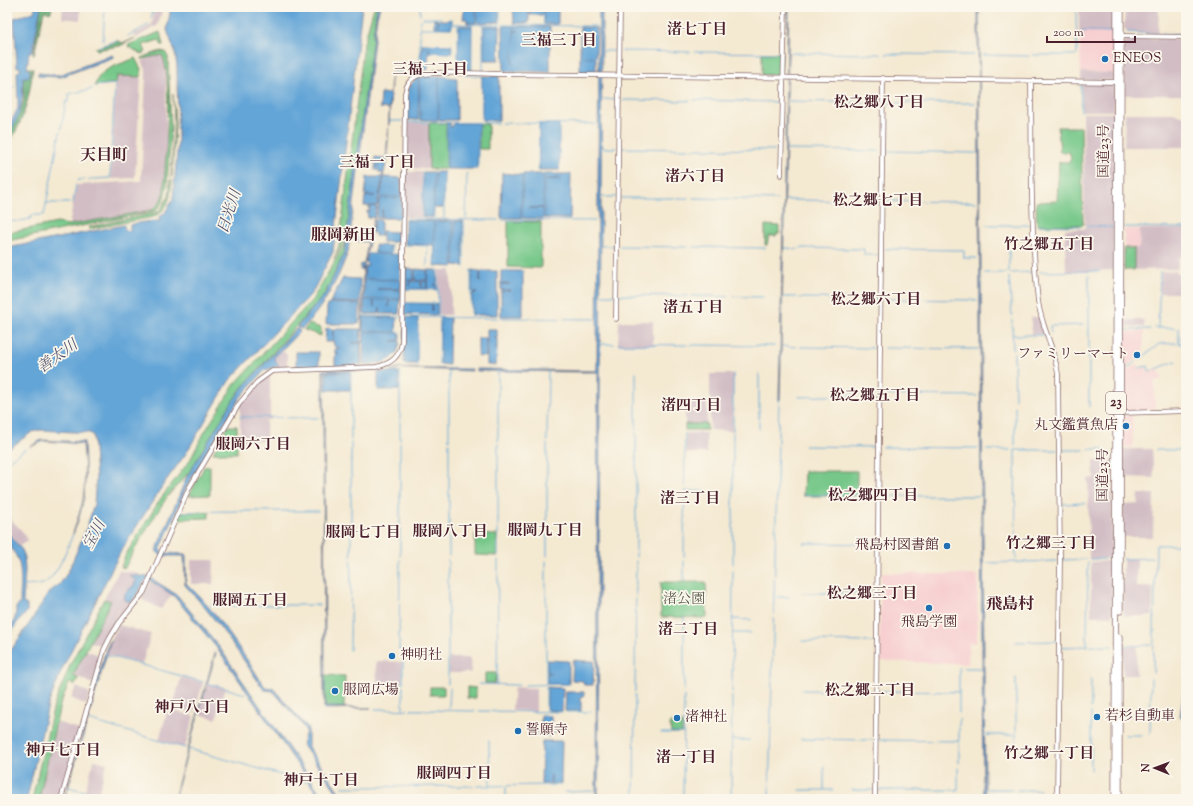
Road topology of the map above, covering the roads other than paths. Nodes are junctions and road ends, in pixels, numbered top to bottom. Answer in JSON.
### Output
{"nodes":[{"id":1,"x":620,"y":7,"type":"edge"},
{"id":2,"x":785,"y":7,"type":"edge"},
{"id":3,"x":1117,"y":7,"type":"edge"},
{"id":4,"x":1121,"y":7,"type":"edge"},
{"id":5,"x":1120,"y":36,"type":"junction"},
{"id":6,"x":1186,"y":37,"type":"edge"},
{"id":7,"x":619,"y":76,"type":"junction"},
{"id":8,"x":785,"y":77,"type":"junction"},
{"id":9,"x":883,"y":78,"type":"junction"},
{"id":10,"x":1031,"y":80,"type":"junction"},
{"id":11,"x":1119,"y":82,"type":"junction"},
{"id":12,"x":781,"y":175,"type":"dead end"},
{"id":13,"x":616,"y":319,"type":"dead end"},
{"id":14,"x":1186,"y":411,"type":"edge"},
{"id":15,"x":1121,"y":413,"type":"junction"},
{"id":16,"x":61,"y":799,"type":"edge"},
{"id":17,"x":875,"y":799,"type":"edge"},
{"id":18,"x":1057,"y":799,"type":"edge"},
{"id":19,"x":1115,"y":799,"type":"edge"},
{"id":20,"x":1119,"y":799,"type":"edge"}],
"edges":[{"from":1,"to":7,"type":"street"},
{"from":2,"to":8,"type":"street"},
{"from":3,"to":5,"type":"highway","name":"国道23号","number":"23"},
{"from":4,"to":5,"type":"highway","name":"国道23号","number":"23"},
{"from":5,"to":6,"type":"street"},
{"from":5,"to":11,"type":"highway","name":"国道23号","number":"23"},
{"from":7,"to":8,"type":"street"},
{"from":7,"to":13,"type":"street"},
{"from":7,"to":16,"type":"street"},
{"from":8,"to":9,"type":"street"},
{"from":8,"to":12,"type":"street"},
{"from":9,"to":10,"type":"street"},
{"from":9,"to":17,"type":"street"},
{"from":10,"to":11,"type":"street"},
{"from":10,"to":18,"type":"street"},
{"from":11,"to":15,"type":"highway","name":"国道23号","number":"23"},
{"from":11,"to":19,"type":"highway","name":"国道23号","number":"23"},
{"from":14,"to":15,"type":"street"},
{"from":15,"to":20,"type":"highway","name":"国道23号","number":"23"}]}
